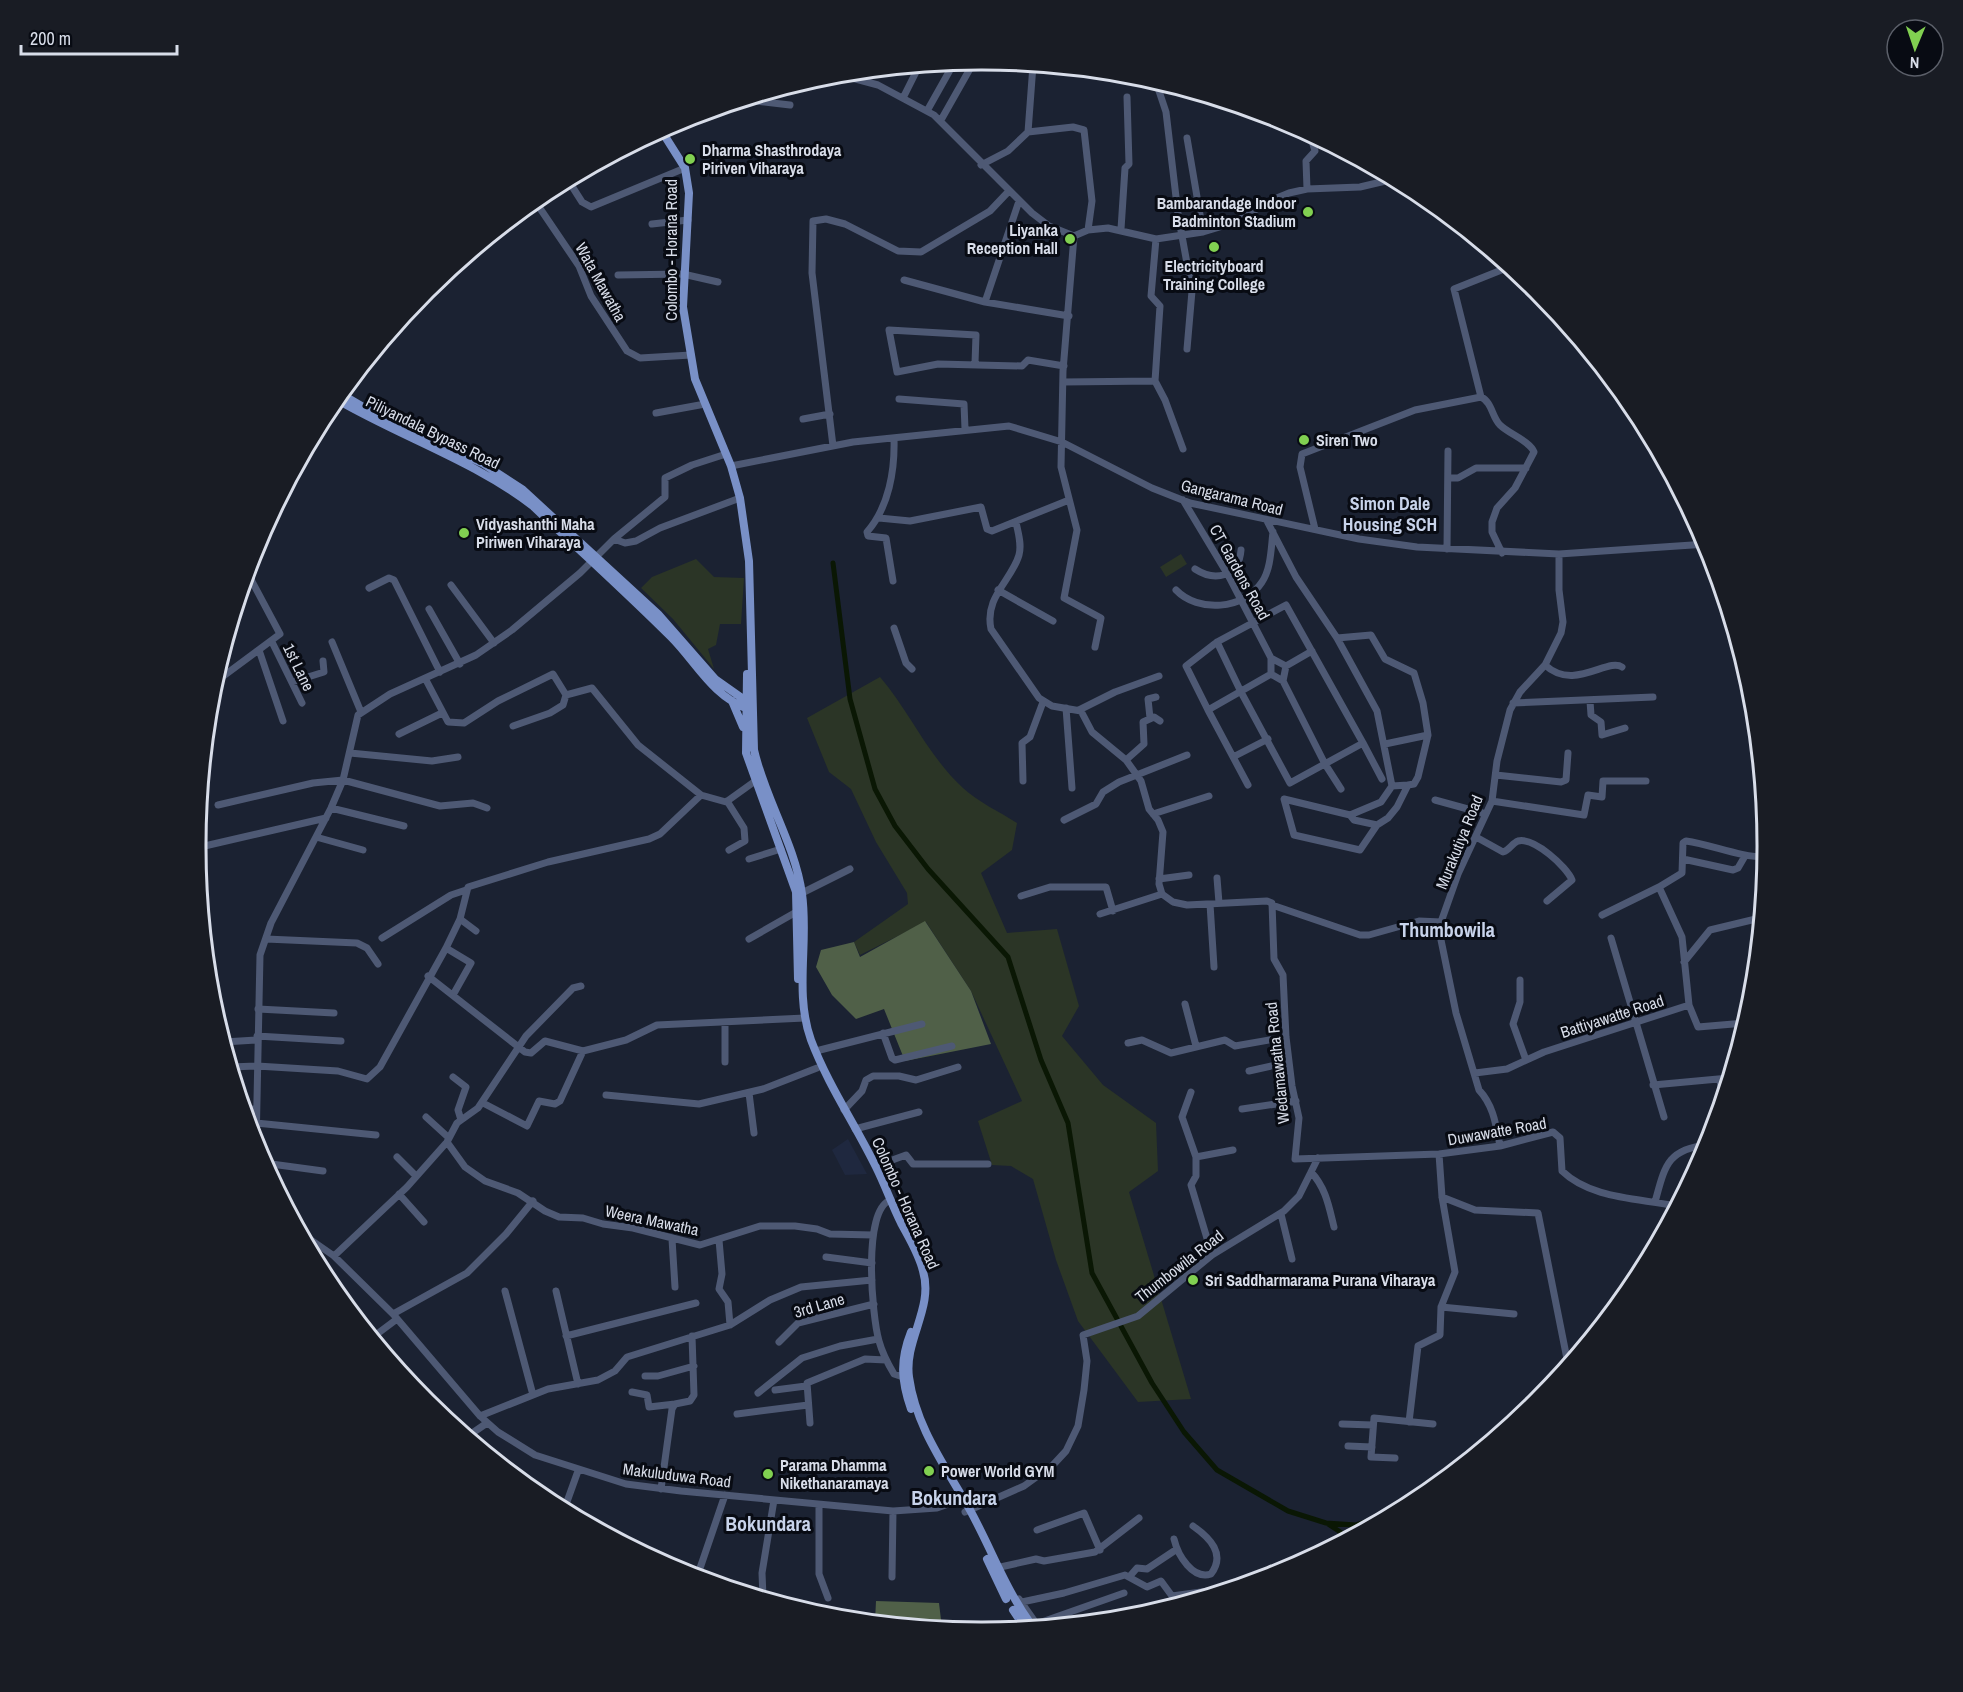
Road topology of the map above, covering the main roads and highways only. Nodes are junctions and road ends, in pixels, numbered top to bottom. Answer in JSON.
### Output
{"nodes":[{"id":1,"x":667,"y":138,"type":"edge"},
{"id":2,"x":349,"y":399,"type":"edge"},
{"id":3,"x":345,"y":404,"type":"edge"},
{"id":4,"x":593,"y":558,"type":"junction"},
{"id":5,"x":750,"y":656,"type":"junction"},
{"id":6,"x":746,"y":681,"type":"junction"},
{"id":7,"x":726,"y":689,"type":"junction"},
{"id":8,"x":732,"y":701,"type":"junction"},
{"id":9,"x":749,"y":706,"type":"junction"},
{"id":10,"x":745,"y":733,"type":"junction"},
{"id":11,"x":757,"y":779,"type":"junction"},
{"id":12,"x":802,"y":1018,"type":"junction"},
{"id":13,"x":889,"y":1201,"type":"junction"},
{"id":14,"x":993,"y":1569,"type":"junction"},
{"id":15,"x":1022,"y":1620,"type":"edge"},
{"id":16,"x":1032,"y":1620,"type":"edge"}],
"edges":[{"from":1,"to":5,"type":"main road","name":"Colombo - Horana Road"},
{"from":2,"to":4,"type":"main road","name":"Piliyandala Bypass Road"},
{"from":3,"to":4,"type":"main road","name":"Piliyandala Bypass Road"},
{"from":4,"to":7,"type":"main road","name":"Piliyandala Bypass Road"},
{"from":4,"to":8,"type":"main road","name":"Piliyandala Bypass Road"},
{"from":5,"to":6,"type":"main road"},
{"from":5,"to":9,"type":"main road"},
{"from":6,"to":7,"type":"main road"},
{"from":6,"to":9,"type":"main road"},
{"from":7,"to":9,"type":"main road","name":"Piliyandala Bypass Road"},
{"from":8,"to":9,"type":"main road","name":"Piliyandala Bypass Road"},
{"from":8,"to":10,"type":"main road"},
{"from":9,"to":10,"type":"main road"},
{"from":9,"to":11,"type":"main road"},
{"from":10,"to":11,"type":"main road"},
{"from":11,"to":12,"type":"main road","name":"Colombo - Horana Road"},
{"from":11,"to":12,"type":"main road","name":"Colombo - Horana Road"},
{"from":12,"to":13,"type":"main road","name":"Colombo - Horana Road"},
{"from":12,"to":13,"type":"main road","name":"Colombo - Horana Road"},
{"from":13,"to":14,"type":"main road","name":"Colombo - Horana Road"},
{"from":14,"to":15,"type":"main road","name":"Colombo - Horana Road"},
{"from":14,"to":16,"type":"main road","name":"Colombo - Horana Road"}]}
